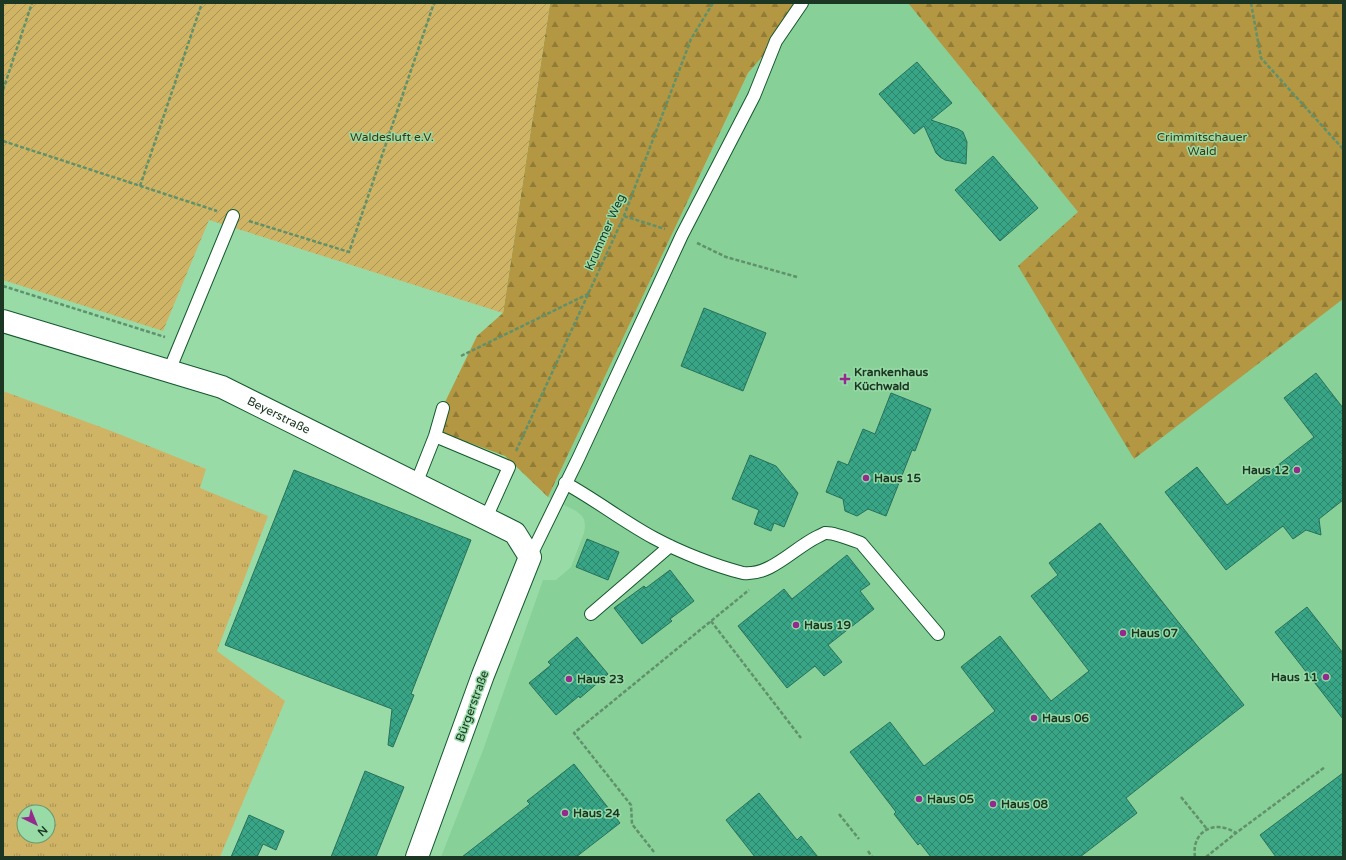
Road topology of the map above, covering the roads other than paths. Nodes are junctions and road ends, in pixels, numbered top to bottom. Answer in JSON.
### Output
{"nodes":[{"id":1,"x":802,"y":3,"type":"edge"},
{"id":2,"x":233,"y":216,"type":"road end"},
{"id":3,"x":3,"y":321,"type":"edge"},
{"id":4,"x":169,"y":371,"type":"junction"},
{"id":5,"x":443,"y":408,"type":"dead end"},
{"id":6,"x":435,"y":436,"type":"junction"},
{"id":7,"x":565,"y":483,"type":"junction"},
{"id":8,"x":416,"y":484,"type":"junction"},
{"id":9,"x":486,"y":518,"type":"junction"},
{"id":10,"x":670,"y":546,"type":"junction"},
{"id":11,"x":530,"y":557,"type":"junction"},
{"id":12,"x":591,"y":614,"type":"dead end"},
{"id":13,"x":938,"y":634,"type":"dead end"},
{"id":14,"x":417,"y":857,"type":"edge"}],
"edges":[{"from":1,"to":7,"type":"lane"},
{"from":2,"to":4,"type":"lane"},
{"from":3,"to":4,"type":"street","name":"Beyerstraße"},
{"from":4,"to":8,"type":"street","name":"Beyerstraße"},
{"from":5,"to":6,"type":"lane"},
{"from":6,"to":8,"type":"lane"},
{"from":6,"to":9,"type":"lane"},
{"from":7,"to":10,"type":"lane"},
{"from":7,"to":11,"type":"lane"},
{"from":8,"to":9,"type":"street","name":"Beyerstraße"},
{"from":9,"to":11,"type":"street","name":"Beyerstraße"},
{"from":10,"to":12,"type":"lane"},
{"from":10,"to":13,"type":"lane"},
{"from":11,"to":14,"type":"street","name":"Bürgerstraße"}]}
